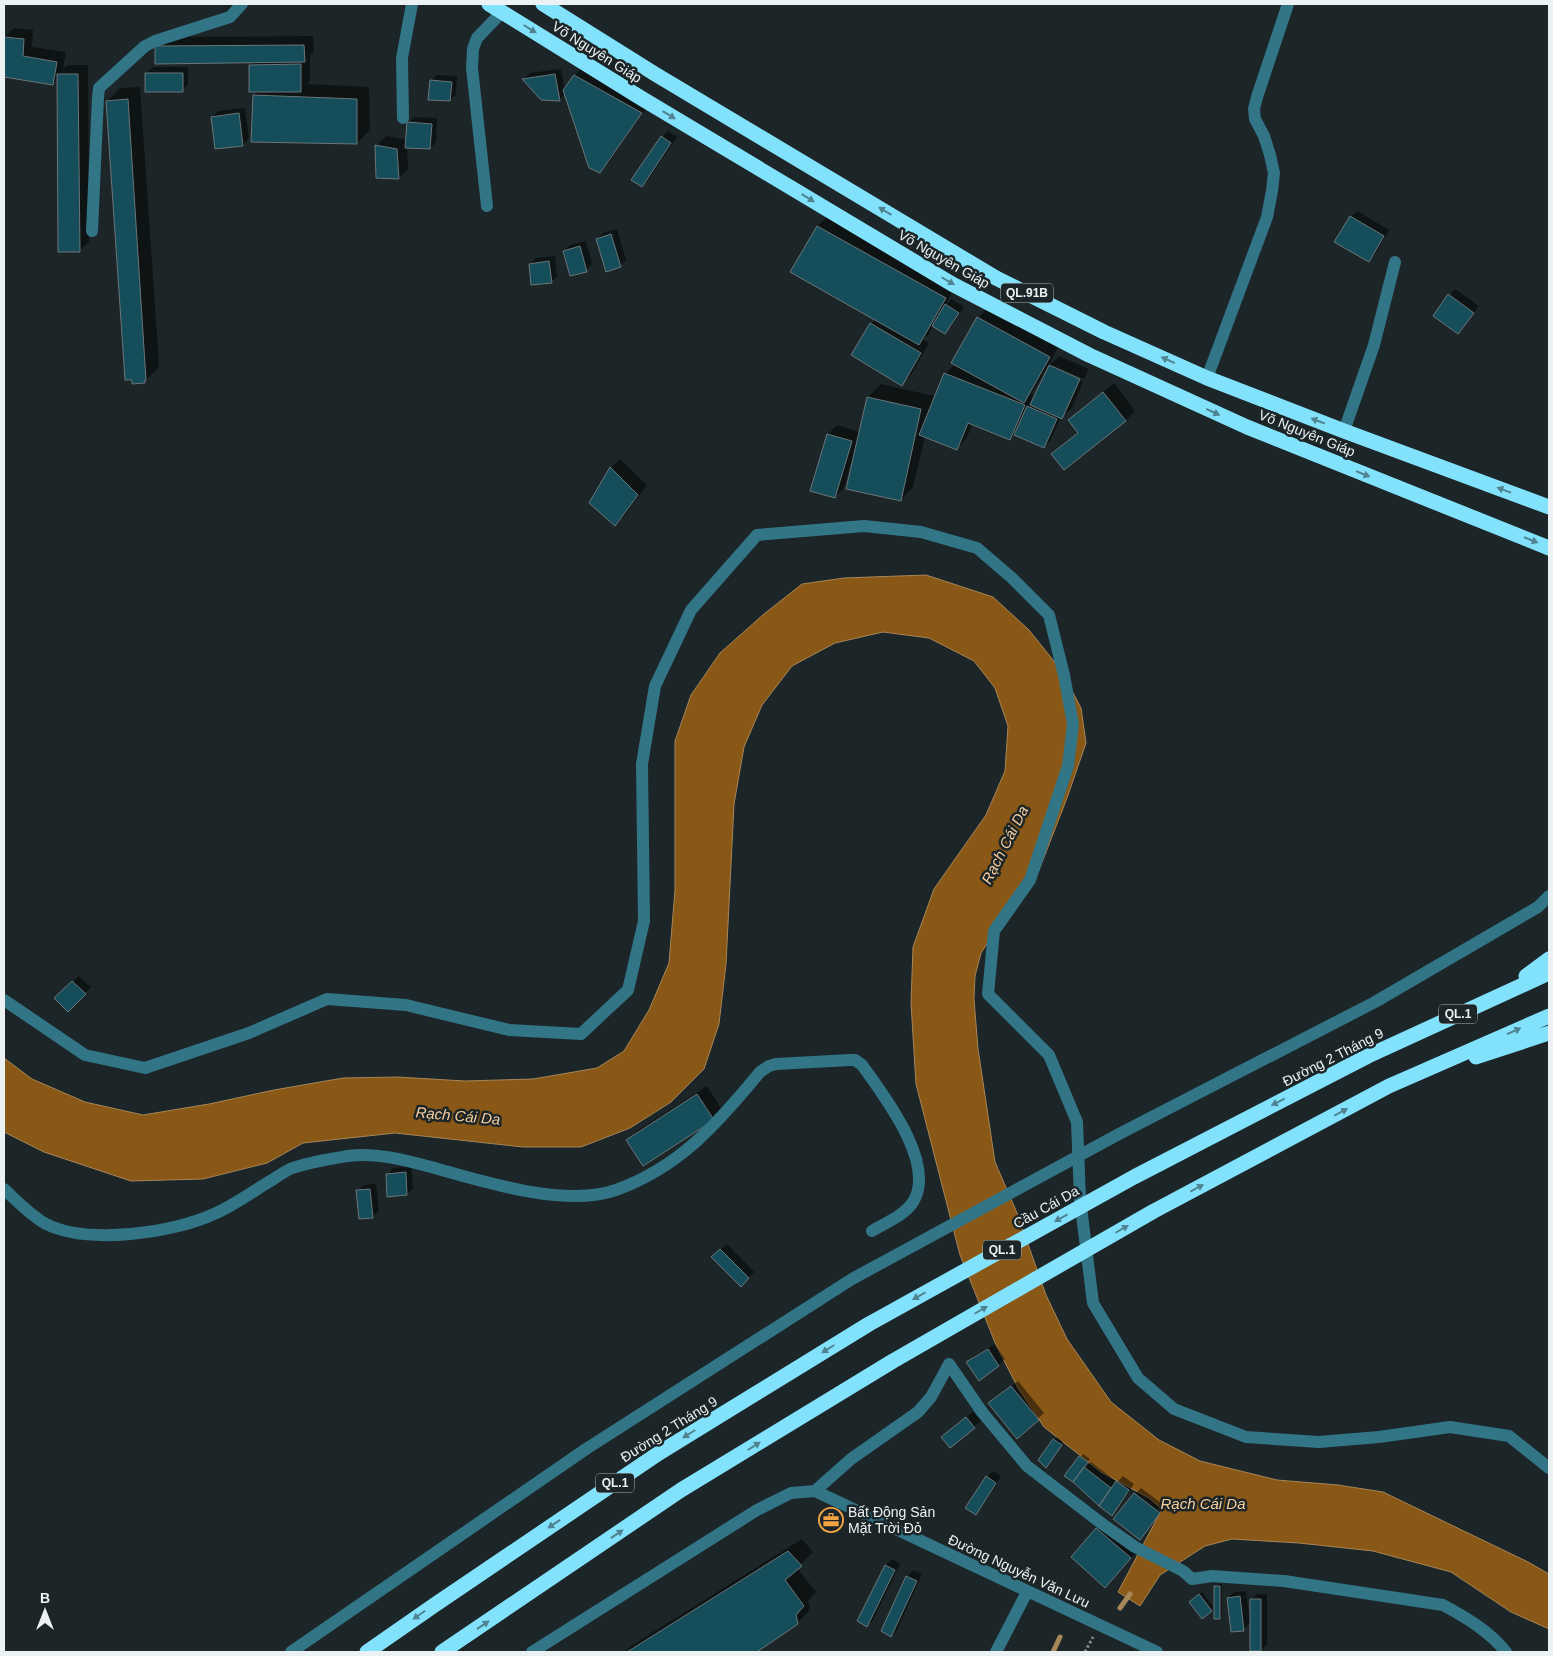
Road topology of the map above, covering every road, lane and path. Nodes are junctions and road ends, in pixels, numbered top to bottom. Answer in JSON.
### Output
{"nodes":[{"id":1,"x":242,"y":4,"type":"edge"},
{"id":2,"x":412,"y":4,"type":"edge"},
{"id":3,"x":543,"y":4,"type":"edge"},
{"id":4,"x":1288,"y":4,"type":"edge"},
{"id":5,"x":495,"y":8,"type":"edge"},
{"id":6,"x":655,"y":74,"type":"junction"},
{"id":7,"x":641,"y":98,"type":"junction"},
{"id":8,"x":402,"y":118,"type":"dead end"},
{"id":9,"x":488,"y":206,"type":"dead end"},
{"id":10,"x":92,"y":231,"type":"dead end"},
{"id":11,"x":1395,"y":262,"type":"dead end"},
{"id":12,"x":1207,"y":378,"type":"junction"},
{"id":13,"x":1344,"y":430,"type":"junction"},
{"id":14,"x":1549,"y":507,"type":"edge"},
{"id":15,"x":1549,"y":548,"type":"edge"},
{"id":16,"x":1549,"y":896,"type":"edge"},
{"id":17,"x":1549,"y":959,"type":"edge"},
{"id":18,"x":1549,"y":973,"type":"edge"},
{"id":19,"x":4,"y":1000,"type":"edge"},
{"id":20,"x":1549,"y":1016,"type":"edge"},
{"id":21,"x":1549,"y":1033,"type":"edge"},
{"id":22,"x":1368,"y":1056,"type":"junction"},
{"id":23,"x":1390,"y":1086,"type":"junction"},
{"id":24,"x":1134,"y":1177,"type":"joint"},
{"id":25,"x":4,"y":1189,"type":"edge"},
{"id":26,"x":872,"y":1230,"type":"dead end"},
{"id":27,"x":869,"y":1324,"type":"joint"},
{"id":28,"x":1549,"y":1468,"type":"edge"},
{"id":29,"x":815,"y":1491,"type":"junction"},
{"id":30,"x":1027,"y":1592,"type":"junction"},
{"id":31,"x":291,"y":1652,"type":"edge"},
{"id":32,"x":367,"y":1652,"type":"edge"},
{"id":33,"x":442,"y":1652,"type":"edge"},
{"id":34,"x":532,"y":1652,"type":"edge"},
{"id":35,"x":996,"y":1652,"type":"edge"},
{"id":36,"x":1157,"y":1652,"type":"edge"},
{"id":37,"x":1506,"y":1652,"type":"edge"}],
"edges":[{"from":1,"to":10,"type":"street"},
{"from":2,"to":8,"type":"street"},
{"from":3,"to":6,"type":"highway","name":"Võ Nguyên Giáp","number":"QL.91B"},
{"from":4,"to":12,"type":"street"},
{"from":5,"to":7,"type":"highway","name":"Võ Nguyên Giáp","number":"QL.91B","one_way":true},
{"from":5,"to":9,"type":"street"},
{"from":6,"to":7,"type":"highway"},
{"from":12,"to":6,"type":"highway","name":"Võ Nguyên Giáp","number":"QL.91B","one_way":true},
{"from":7,"to":15,"type":"highway","name":"Võ Nguyên Giáp","number":"QL.91B","one_way":true},
{"from":11,"to":13,"type":"street"},
{"from":13,"to":12,"type":"highway","name":"Võ Nguyên Giáp","number":"QL.91B","one_way":true},
{"from":14,"to":13,"type":"highway","name":"Võ Nguyên Giáp","number":"QL.91B","one_way":true},
{"from":16,"to":31,"type":"street"},
{"from":17,"to":22,"type":"highway"},
{"from":18,"to":22,"type":"highway","name":"Đường 2 Tháng 9","number":"QL.1"},
{"from":19,"to":28,"type":"street"},
{"from":23,"to":20,"type":"highway","one_way":true},
{"from":21,"to":23,"type":"highway"},
{"from":22,"to":24,"type":"highway","name":"Đường 2 Tháng 9","number":"QL.1","one_way":true},
{"from":33,"to":23,"type":"highway","one_way":true},
{"from":24,"to":27,"type":"highway","name":"Cầu Cái Da","number":"QL.1","one_way":true},
{"from":25,"to":26,"type":"street"},
{"from":27,"to":32,"type":"highway","name":"Đường 2 Tháng 9","number":"QL.1","one_way":true},
{"from":29,"to":30,"type":"street","name":"Đường Nguyễn Văn Lưu"},
{"from":29,"to":34,"type":"street"},
{"from":29,"to":37,"type":"street"},
{"from":30,"to":35,"type":"street"},
{"from":30,"to":36,"type":"street","name":"Đường Nguyễn Văn Lưu"}]}
